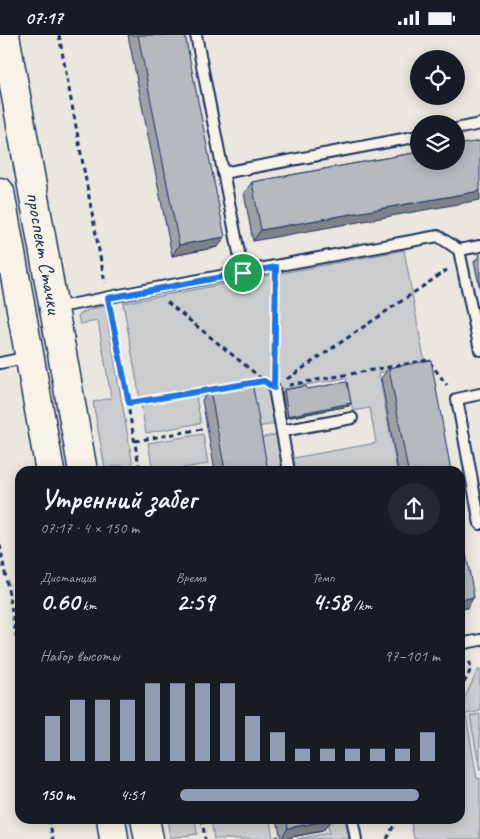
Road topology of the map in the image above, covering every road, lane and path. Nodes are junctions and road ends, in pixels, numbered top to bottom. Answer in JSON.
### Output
{"nodes":[{"id":1,"x":5,"y":35,"type":"edge"},
{"id":2,"x":59,"y":35,"type":"edge"},
{"id":3,"x":196,"y":35,"type":"edge"},
{"id":4,"x":480,"y":124,"type":"edge"},
{"id":5,"x":465,"y":127,"type":"edge"},
{"id":6,"x":410,"y":138,"type":"edge"},
{"id":7,"x":223,"y":173,"type":"junction"},
{"id":8,"x":0,"y":192,"type":"edge"},
{"id":9,"x":480,"y":246,"type":"edge"},
{"id":10,"x":460,"y":256,"type":"junction"},
{"id":11,"x":276,"y":267,"type":"junction"},
{"id":12,"x":243,"y":273,"type":"junction"},
{"id":13,"x":150,"y":289,"type":"junction"},
{"id":14,"x":108,"y":298,"type":"junction"},
{"id":15,"x":54,"y":308,"type":"junction"},
{"id":16,"x":480,"y":351,"type":"edge"},
{"id":17,"x":30,"y":356,"type":"junction"},
{"id":18,"x":0,"y":363,"type":"edge"},
{"id":19,"x":254,"y":382,"type":"edge"},
{"id":20,"x":274,"y":388,"type":"junction"},
{"id":21,"x":216,"y":389,"type":"edge"},
{"id":22,"x":480,"y":394,"type":"edge"},
{"id":23,"x":457,"y":399,"type":"junction"},
{"id":24,"x":129,"y":403,"type":"junction"},
{"id":25,"x":352,"y":418,"type":"dead end"},
{"id":26,"x":202,"y":429,"type":"dead end"},
{"id":27,"x":282,"y":431,"type":"junction"},
{"id":28,"x":135,"y":441,"type":"junction"},
{"id":29,"x":49,"y":466,"type":"edge"},
{"id":30,"x":82,"y":466,"type":"edge"},
{"id":31,"x":139,"y":466,"type":"edge"},
{"id":32,"x":288,"y":466,"type":"edge"},
{"id":33,"x":480,"y":524,"type":"edge"},
{"id":34,"x":0,"y":545,"type":"edge"},
{"id":35,"x":15,"y":629,"type":"edge"},
{"id":36,"x":480,"y":639,"type":"edge"},
{"id":37,"x":465,"y":643,"type":"edge"},
{"id":38,"x":465,"y":650,"type":"edge"},
{"id":39,"x":465,"y":681,"type":"edge"},
{"id":40,"x":50,"y":824,"type":"edge"},
{"id":41,"x":112,"y":824,"type":"edge"},
{"id":42,"x":146,"y":824,"type":"edge"},
{"id":43,"x":203,"y":824,"type":"edge"},
{"id":44,"x":353,"y":824,"type":"edge"},
{"id":45,"x":394,"y":824,"type":"edge"},
{"id":46,"x":53,"y":839,"type":"edge"},
{"id":47,"x":114,"y":839,"type":"edge"},
{"id":48,"x":148,"y":839,"type":"edge"},
{"id":49,"x":205,"y":839,"type":"edge"},
{"id":50,"x":356,"y":839,"type":"edge"},
{"id":51,"x":387,"y":839,"type":"edge"}],
"edges":[{"from":1,"to":15,"type":"main road","name":"проспект Стачки"},
{"from":2,"to":14,"type":"path"},
{"from":3,"to":7,"type":"lane"},
{"from":4,"to":5,"type":"lane"},
{"from":6,"to":7,"type":"lane"},
{"from":7,"to":12,"type":"lane"},
{"from":8,"to":17,"type":"main road","name":"проспект Стачки"},
{"from":9,"to":10,"type":"lane"},
{"from":10,"to":11,"type":"lane"},
{"from":10,"to":16,"type":"lane"},
{"from":10,"to":20,"type":"path"},
{"from":11,"to":12,"type":"lane"},
{"from":11,"to":20,"type":"path"},
{"from":12,"to":13,"type":"lane"},
{"from":13,"to":14,"type":"lane"},
{"from":13,"to":19,"type":"path"},
{"from":14,"to":15,"type":"lane"},
{"from":14,"to":24,"type":"path"},
{"from":15,"to":30,"type":"main road","name":"проспект Стачки"},
{"from":17,"to":18,"type":"lane"},
{"from":17,"to":29,"type":"main road","name":"проспект Стачки"},
{"from":20,"to":23,"type":"path"},
{"from":20,"to":27,"type":"lane"},
{"from":21,"to":24,"type":"path"},
{"from":22,"to":23,"type":"lane"},
{"from":23,"to":33,"type":"lane"},
{"from":24,"to":28,"type":"path"},
{"from":25,"to":27,"type":"lane"},
{"from":26,"to":28,"type":"path"},
{"from":27,"to":32,"type":"lane"},
{"from":28,"to":31,"type":"path"},
{"from":34,"to":35,"type":"path"},
{"from":36,"to":37,"type":"lane"},
{"from":38,"to":39,"type":"path"},
{"from":40,"to":46,"type":"path"},
{"from":41,"to":47,"type":"main road"},
{"from":42,"to":48,"type":"main road"},
{"from":43,"to":49,"type":"path"},
{"from":44,"to":50,"type":"lane"},
{"from":45,"to":51,"type":"path"}]}
